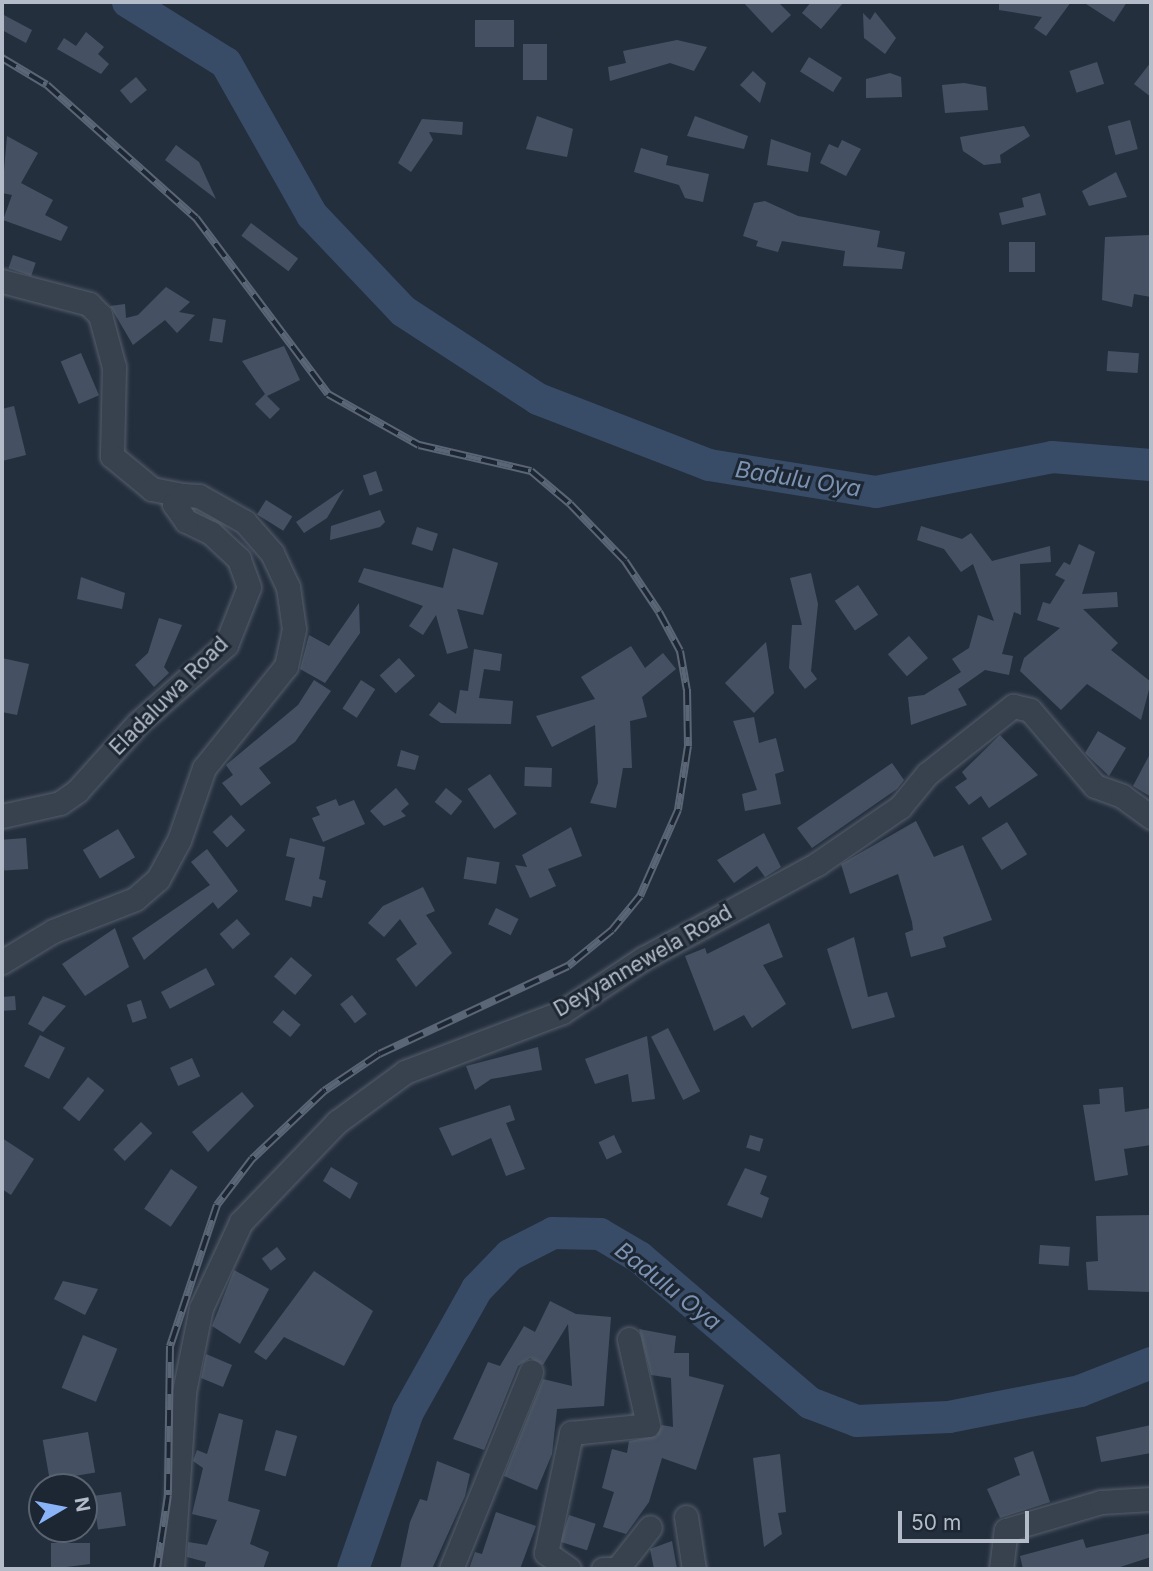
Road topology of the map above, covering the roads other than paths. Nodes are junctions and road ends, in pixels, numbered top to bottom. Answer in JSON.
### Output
{"nodes":[{"id":1,"x":2,"y":281,"type":"edge"},
{"id":2,"x":182,"y":495,"type":"junction"},
{"id":3,"x":2,"y":816,"type":"edge"},
{"id":4,"x":1151,"y":817,"type":"edge"},
{"id":5,"x":2,"y":962,"type":"edge"},
{"id":6,"x":629,"y":1339,"type":"dead end"},
{"id":7,"x":531,"y":1372,"type":"dead end"},
{"id":8,"x":1151,"y":1499,"type":"edge"},
{"id":9,"x":686,"y":1517,"type":"dead end"},
{"id":10,"x":650,"y":1527,"type":"dead end"},
{"id":11,"x":575,"y":1568,"type":"edge"},
{"id":12,"x":172,"y":1569,"type":"edge"},
{"id":13,"x":451,"y":1569,"type":"edge"},
{"id":14,"x":603,"y":1569,"type":"edge"},
{"id":15,"x":694,"y":1569,"type":"edge"},
{"id":16,"x":1001,"y":1569,"type":"edge"}],
"edges":[{"from":1,"to":2,"type":"street"},
{"from":2,"to":3,"type":"street","name":"Eladaluwa Road"},
{"from":2,"to":5,"type":"street"},
{"from":4,"to":12,"type":"street","name":"Deyyannewela Road"},
{"from":6,"to":11,"type":"street"},
{"from":7,"to":13,"type":"street"},
{"from":8,"to":16,"type":"street"},
{"from":9,"to":15,"type":"street"},
{"from":10,"to":14,"type":"street"}]}
